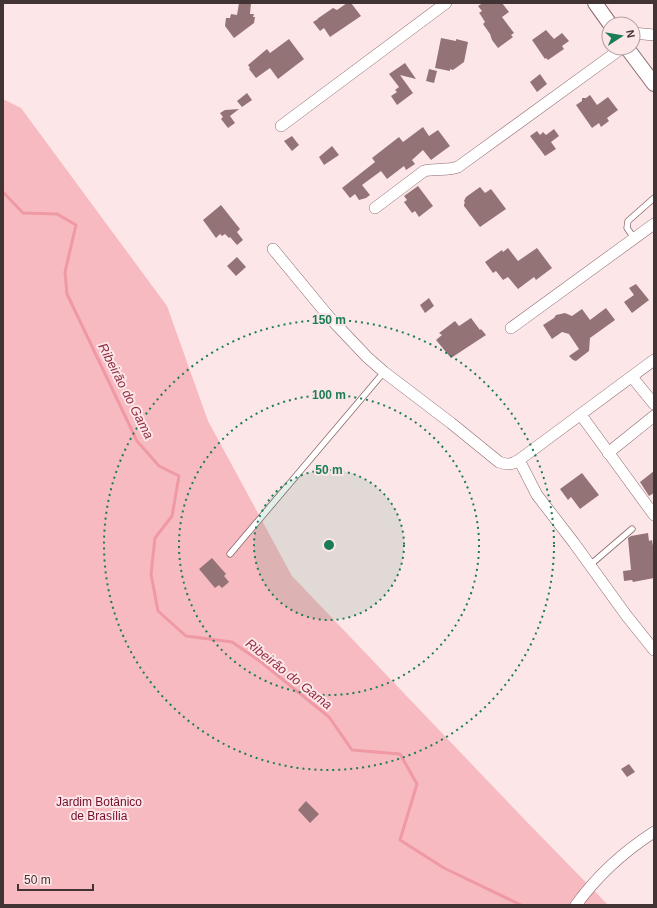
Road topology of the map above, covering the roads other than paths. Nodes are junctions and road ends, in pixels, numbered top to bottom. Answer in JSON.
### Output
{"nodes":[{"id":1,"x":446,"y":3,"type":"edge"},
{"id":2,"x":595,"y":3,"type":"edge"},
{"id":3,"x":604,"y":16,"type":"edge"},
{"id":4,"x":641,"y":34,"type":"edge"},
{"id":5,"x":654,"y":35,"type":"edge"},
{"id":6,"x":611,"y":56,"type":"edge"},
{"id":7,"x":635,"y":56,"type":"edge"},
{"id":8,"x":652,"y":77,"type":"edge"},
{"id":9,"x":281,"y":126,"type":"dead end"},
{"id":10,"x":654,"y":198,"type":"edge"},
{"id":11,"x":375,"y":208,"type":"dead end"},
{"id":12,"x":654,"y":224,"type":"edge"},
{"id":13,"x":634,"y":238,"type":"junction"},
{"id":14,"x":273,"y":249,"type":"dead end"},
{"id":15,"x":511,"y":328,"type":"dead end"},
{"id":16,"x":654,"y":360,"type":"edge"},
{"id":17,"x":384,"y":372,"type":"junction"},
{"id":18,"x":632,"y":376,"type":"junction"},
{"id":19,"x":654,"y":404,"type":"edge"},
{"id":20,"x":581,"y":415,"type":"junction"},
{"id":21,"x":654,"y":416,"type":"edge"},
{"id":22,"x":608,"y":453,"type":"junction"},
{"id":23,"x":519,"y":460,"type":"junction"},
{"id":24,"x":654,"y":515,"type":"edge"},
{"id":25,"x":632,"y":529,"type":"dead end"},
{"id":26,"x":230,"y":554,"type":"dead end"},
{"id":27,"x":590,"y":565,"type":"junction"},
{"id":28,"x":654,"y":650,"type":"edge"},
{"id":29,"x":654,"y":832,"type":"edge"},
{"id":30,"x":576,"y":905,"type":"edge"}],
"edges":[{"from":1,"to":9,"type":"street"},
{"from":2,"to":3,"type":"street"},
{"from":4,"to":5,"type":"street"},
{"from":6,"to":11,"type":"street"},
{"from":7,"to":8,"type":"street"},
{"from":10,"to":13,"type":"lane"},
{"from":12,"to":13,"type":"street"},
{"from":13,"to":15,"type":"street"},
{"from":14,"to":17,"type":"street"},
{"from":16,"to":18,"type":"street"},
{"from":17,"to":23,"type":"street"},
{"from":17,"to":26,"type":"lane"},
{"from":18,"to":19,"type":"street"},
{"from":18,"to":20,"type":"street"},
{"from":20,"to":22,"type":"street"},
{"from":20,"to":23,"type":"street"},
{"from":21,"to":22,"type":"street"},
{"from":22,"to":24,"type":"street"},
{"from":23,"to":27,"type":"street"},
{"from":25,"to":27,"type":"lane"},
{"from":27,"to":28,"type":"street"},
{"from":29,"to":30,"type":"street"}]}
